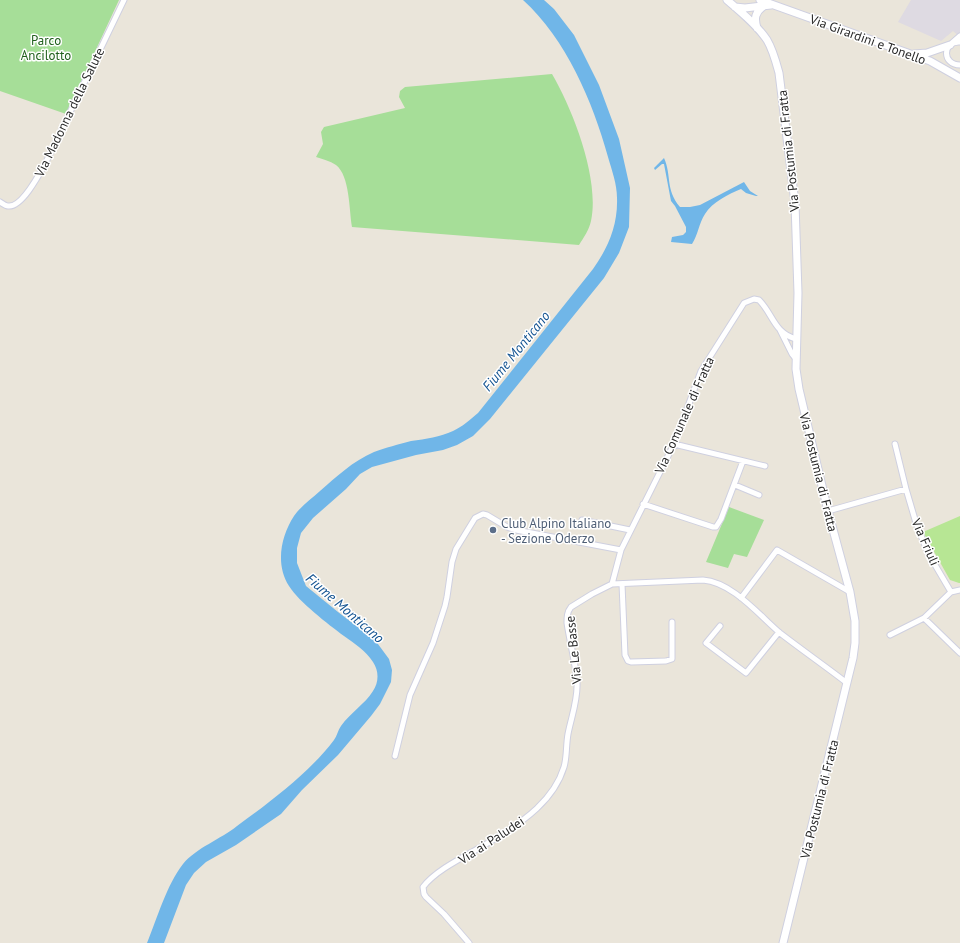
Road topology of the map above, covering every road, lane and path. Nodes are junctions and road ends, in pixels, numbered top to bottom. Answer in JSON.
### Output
{"nodes":[{"id":1,"x":124,"y":0,"type":"edge"},
{"id":2,"x":727,"y":0,"type":"edge"},
{"id":3,"x":762,"y":3,"type":"edge"},
{"id":4,"x":736,"y":4,"type":"edge"},
{"id":5,"x":758,"y":28,"type":"junction"},
{"id":6,"x":960,"y":36,"type":"edge"},
{"id":7,"x":960,"y":42,"type":"edge"},
{"id":8,"x":950,"y":44,"type":"junction"},
{"id":9,"x":909,"y":54,"type":"junction"},
{"id":10,"x":960,"y":65,"type":"edge"},
{"id":11,"x":960,"y":78,"type":"edge"},
{"id":12,"x":0,"y":202,"type":"edge"},
{"id":13,"x":779,"y":329,"type":"junction"},
{"id":14,"x":796,"y":339,"type":"junction"},
{"id":15,"x":796,"y":359,"type":"junction"},
{"id":16,"x":674,"y":444,"type":"junction"},
{"id":17,"x":895,"y":444,"type":"dead end"},
{"id":18,"x":743,"y":460,"type":"junction"},
{"id":19,"x":765,"y":466,"type":"dead end"},
{"id":20,"x":735,"y":485,"type":"junction"},
{"id":21,"x":906,"y":489,"type":"junction"},
{"id":22,"x":759,"y":494,"type":"dead end"},
{"id":23,"x":643,"y":504,"type":"junction"},
{"id":24,"x":828,"y":511,"type":"junction"},
{"id":25,"x":582,"y":520,"type":"dead end"},
{"id":26,"x":630,"y":530,"type":"junction"},
{"id":27,"x":620,"y":550,"type":"junction"},
{"id":28,"x":612,"y":584,"type":"junction"},
{"id":29,"x":622,"y":584,"type":"junction"},
{"id":30,"x":960,"y":590,"type":"edge"},
{"id":31,"x":850,"y":592,"type":"junction"},
{"id":32,"x":951,"y":592,"type":"junction"},
{"id":33,"x":741,"y":598,"type":"junction"},
{"id":34,"x":924,"y":618,"type":"junction"},
{"id":35,"x":672,"y":622,"type":"dead end"},
{"id":36,"x":720,"y":626,"type":"dead end"},
{"id":37,"x":779,"y":632,"type":"junction"},
{"id":38,"x":890,"y":635,"type":"dead end"},
{"id":39,"x":960,"y":653,"type":"edge"},
{"id":40,"x":847,"y":683,"type":"junction"},
{"id":41,"x":572,"y":717,"type":"joint"},
{"id":42,"x":395,"y":756,"type":"dead end"},
{"id":43,"x":469,"y":943,"type":"edge"},
{"id":44,"x":783,"y":943,"type":"edge"}],
"edges":[{"from":1,"to":12,"type":"street","name":"Via Madonna della Salute"},
{"from":2,"to":4,"type":"main road","name":"Via Postumia di Fratta"},
{"from":3,"to":4,"type":"main road","name":"Via Girardini e Tonello"},
{"from":3,"to":5,"type":"main road"},
{"from":3,"to":9,"type":"main road","name":"Via Girardini e Tonello"},
{"from":4,"to":5,"type":"main road","name":"Via Postumia di Fratta"},
{"from":5,"to":14,"type":"main road","name":"Via Postumia di Fratta"},
{"from":6,"to":8,"type":"street"},
{"from":7,"to":8,"type":"street"},
{"from":8,"to":9,"type":"main road"},
{"from":8,"to":10,"type":"street"},
{"from":9,"to":11,"type":"main road","name":"Via Girardini e Tonello"},
{"from":13,"to":14,"type":"street","name":"Via Comunale di Fratta"},
{"from":13,"to":15,"type":"street"},
{"from":13,"to":16,"type":"street","name":"Via Comunale di Fratta"},
{"from":14,"to":15,"type":"main road","name":"Via Postumia di Fratta"},
{"from":15,"to":24,"type":"main road","name":"Via Postumia di Fratta"},
{"from":16,"to":18,"type":"street"},
{"from":16,"to":23,"type":"street","name":"Via Comunale di Fratta"},
{"from":17,"to":21,"type":"street","name":"Via Friuli"},
{"from":18,"to":19,"type":"street"},
{"from":18,"to":20,"type":"street"},
{"from":20,"to":22,"type":"street"},
{"from":20,"to":23,"type":"street"},
{"from":21,"to":24,"type":"street"},
{"from":21,"to":32,"type":"street","name":"Via Friuli"},
{"from":23,"to":26,"type":"street","name":"Via Comunale di Fratta"},
{"from":24,"to":31,"type":"main road","name":"Via Postumia di Fratta"},
{"from":25,"to":26,"type":"street"},
{"from":26,"to":27,"type":"street","name":"Via Comunale di Fratta"},
{"from":27,"to":28,"type":"street"},
{"from":27,"to":42,"type":"street"},
{"from":28,"to":29,"type":"street","name":"Via Le Basse"},
{"from":28,"to":41,"type":"street","name":"Via Le Basse"},
{"from":29,"to":33,"type":"street","name":"Via Le Basse"},
{"from":29,"to":35,"type":"street"},
{"from":30,"to":32,"type":"street"},
{"from":31,"to":33,"type":"street"},
{"from":31,"to":40,"type":"main road","name":"Via Postumia di Fratta"},
{"from":32,"to":34,"type":"street"},
{"from":33,"to":37,"type":"street","name":"Via Le Basse"},
{"from":34,"to":38,"type":"street"},
{"from":34,"to":39,"type":"street"},
{"from":36,"to":37,"type":"street"},
{"from":37,"to":40,"type":"street","name":"Via Le Basse"},
{"from":40,"to":44,"type":"main road","name":"Via Postumia di Fratta"},
{"from":41,"to":43,"type":"street","name":"Via ai Paludei"}]}
